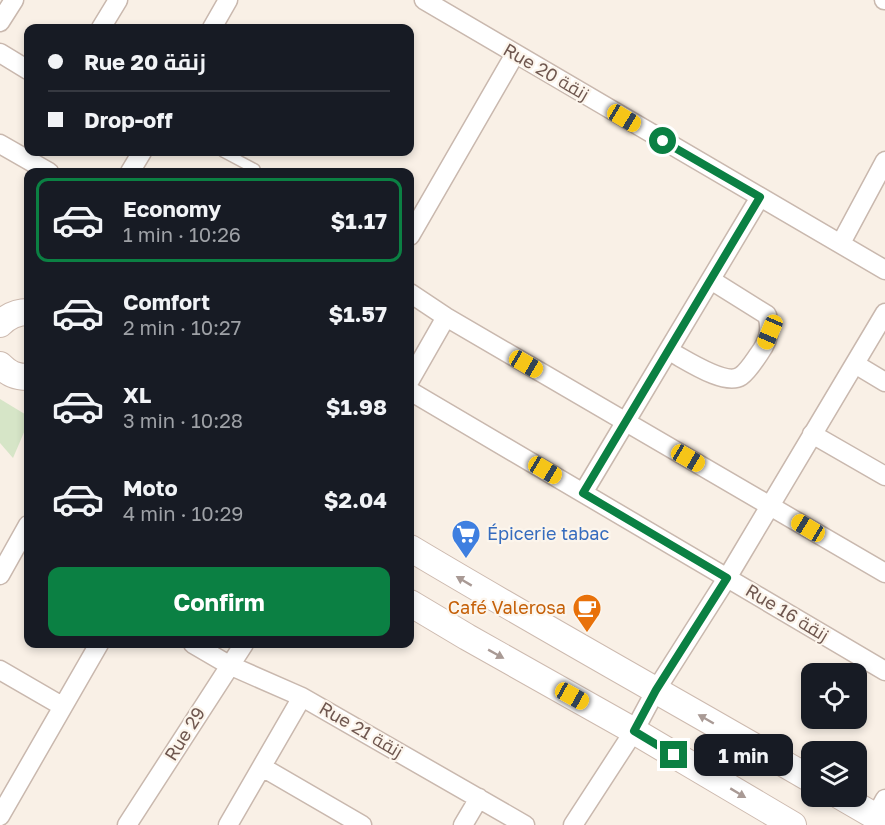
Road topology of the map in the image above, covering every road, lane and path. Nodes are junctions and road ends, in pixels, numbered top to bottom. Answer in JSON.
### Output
{"nodes":[{"id":1,"x":14,"y":0,"type":"edge"},
{"id":2,"x":118,"y":0,"type":"edge"},
{"id":3,"x":228,"y":0,"type":"edge"},
{"id":4,"x":424,"y":0,"type":"edge"},
{"id":5,"x":0,"y":22,"type":"edge"},
{"id":6,"x":103,"y":24,"type":"edge"},
{"id":7,"x":214,"y":24,"type":"edge"},
{"id":8,"x":0,"y":53,"type":"edge"},
{"id":9,"x":515,"y":54,"type":"junction"},
{"id":10,"x":24,"y":68,"type":"edge"},
{"id":11,"x":0,"y":144,"type":"edge"},
{"id":12,"x":231,"y":156,"type":"edge"},
{"id":13,"x":885,"y":161,"type":"edge"},
{"id":14,"x":42,"y":168,"type":"edge"},
{"id":15,"x":253,"y":168,"type":"edge"},
{"id":16,"x":760,"y":197,"type":"junction"},
{"id":17,"x":414,"y":229,"type":"edge"},
{"id":18,"x":842,"y":243,"type":"junction"},
{"id":19,"x":885,"y":270,"type":"edge"},
{"id":20,"x":711,"y":280,"type":"junction"},
{"id":21,"x":414,"y":296,"type":"edge"},
{"id":22,"x":885,"y":313,"type":"edge"},
{"id":23,"x":446,"y":317,"type":"junction"},
{"id":24,"x":669,"y":351,"type":"junction"},
{"id":25,"x":855,"y":364,"type":"junction"},
{"id":26,"x":0,"y":365,"type":"edge"},
{"id":27,"x":414,"y":373,"type":"edge"},
{"id":28,"x":24,"y":377,"type":"edge"},
{"id":29,"x":885,"y":382,"type":"edge"},
{"id":30,"x":414,"y":393,"type":"edge"},
{"id":31,"x":627,"y":422,"type":"junction"},
{"id":32,"x":812,"y":434,"type":"junction"},
{"id":33,"x":885,"y":476,"type":"edge"},
{"id":34,"x":583,"y":493,"type":"junction"},
{"id":35,"x":770,"y":505,"type":"junction"},
{"id":36,"x":24,"y":532,"type":"edge"},
{"id":37,"x":414,"y":550,"type":"edge"},
{"id":38,"x":885,"y":573,"type":"edge"},
{"id":39,"x":0,"y":575,"type":"edge"},
{"id":40,"x":727,"y":578,"type":"junction"},
{"id":41,"x":414,"y":605,"type":"edge"},
{"id":42,"x":97,"y":648,"type":"edge"},
{"id":43,"x":200,"y":648,"type":"edge"},
{"id":44,"x":241,"y":648,"type":"edge"},
{"id":45,"x":229,"y":665,"type":"junction"},
{"id":46,"x":0,"y":670,"type":"edge"},
{"id":47,"x":885,"y":671,"type":"edge"},
{"id":48,"x":656,"y":690,"type":"junction"},
{"id":49,"x":302,"y":697,"type":"junction"},
{"id":50,"x":62,"y":706,"type":"junction"},
{"id":51,"x":634,"y":731,"type":"junction"},
{"id":52,"x":262,"y":767,"type":"junction"},
{"id":53,"x":801,"y":774,"type":"edge"},
{"id":54,"x":479,"y":798,"type":"junction"},
{"id":55,"x":867,"y":807,"type":"edge"},
{"id":56,"x":882,"y":813,"type":"edge"},
{"id":57,"x":0,"y":816,"type":"edge"},
{"id":58,"x":127,"y":825,"type":"edge"},
{"id":59,"x":228,"y":825,"type":"edge"},
{"id":60,"x":362,"y":825,"type":"edge"},
{"id":61,"x":463,"y":825,"type":"edge"},
{"id":62,"x":525,"y":825,"type":"edge"},
{"id":63,"x":573,"y":825,"type":"edge"},
{"id":64,"x":793,"y":825,"type":"edge"}],
"edges":[{"from":1,"to":5,"type":"street"},
{"from":2,"to":6,"type":"street"},
{"from":3,"to":7,"type":"street"},
{"from":4,"to":9,"type":"street","name":"Rue 20 زنقة"},
{"from":8,"to":10,"type":"street"},
{"from":9,"to":16,"type":"street","name":"Rue 20 زنقة"},
{"from":9,"to":17,"type":"street"},
{"from":11,"to":14,"type":"street"},
{"from":12,"to":15,"type":"lane"},
{"from":13,"to":18,"type":"street"},
{"from":16,"to":18,"type":"street","name":"Rue 20 زنقة"},
{"from":16,"to":20,"type":"street"},
{"from":18,"to":19,"type":"street","name":"Rue 20 زنقة"},
{"from":20,"to":24,"type":"street"},
{"from":20,"to":24,"type":"street"},
{"from":21,"to":23,"type":"street"},
{"from":22,"to":25,"type":"street"},
{"from":23,"to":27,"type":"street"},
{"from":23,"to":31,"type":"street"},
{"from":24,"to":31,"type":"street"},
{"from":25,"to":29,"type":"street"},
{"from":25,"to":32,"type":"street"},
{"from":26,"to":28,"type":"street"},
{"from":30,"to":34,"type":"street","name":"Rue 16 زنقة"},
{"from":31,"to":34,"type":"street"},
{"from":31,"to":35,"type":"street"},
{"from":32,"to":33,"type":"street"},
{"from":32,"to":35,"type":"street"},
{"from":34,"to":40,"type":"street","name":"Rue 16 زنقة"},
{"from":35,"to":38,"type":"street"},
{"from":35,"to":40,"type":"street"},
{"from":36,"to":39,"type":"street"},
{"from":48,"to":37,"type":"street","one_way":true},
{"from":40,"to":47,"type":"street","name":"Rue 16 زنقة"},
{"from":40,"to":48,"type":"street"},
{"from":41,"to":51,"type":"street","one_way":true},
{"from":42,"to":50,"type":"street"},
{"from":43,"to":45,"type":"street","name":"Rue 21 زنقة"},
{"from":44,"to":45,"type":"street","name":"Rue 29"},
{"from":45,"to":49,"type":"street","name":"Rue 21 زنقة"},
{"from":45,"to":58,"type":"street","name":"Rue 29"},
{"from":46,"to":50,"type":"street"},
{"from":48,"to":51,"type":"street"},
{"from":53,"to":48,"type":"street","one_way":true},
{"from":49,"to":52,"type":"street"},
{"from":49,"to":54,"type":"street","name":"Rue 21 زنقة"},
{"from":50,"to":57,"type":"street"},
{"from":51,"to":63,"type":"street"},
{"from":51,"to":64,"type":"street","one_way":true},
{"from":52,"to":59,"type":"street"},
{"from":52,"to":60,"type":"street"},
{"from":54,"to":61,"type":"street"},
{"from":54,"to":62,"type":"street","name":"Rue 21 زنقة"},
{"from":55,"to":56,"type":"street"}]}
